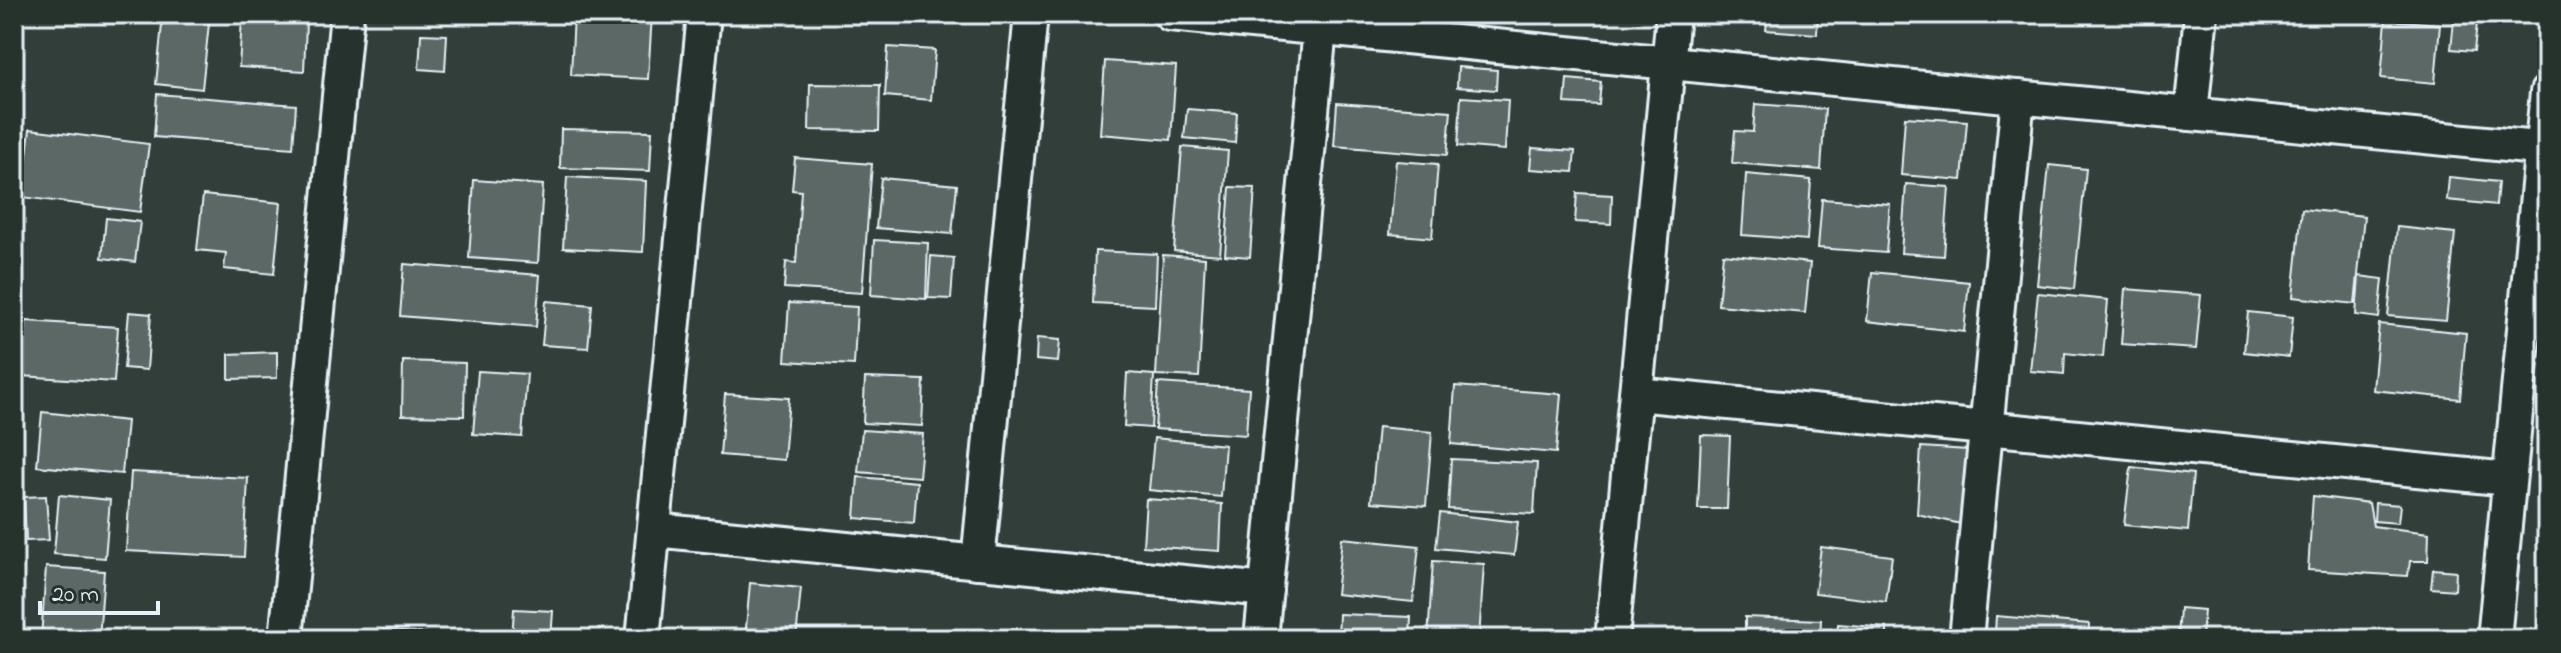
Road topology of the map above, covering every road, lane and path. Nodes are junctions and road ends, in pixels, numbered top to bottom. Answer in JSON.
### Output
{"nodes":[{"id":1,"x":347,"y":14,"type":"edge"},
{"id":2,"x":704,"y":14,"type":"edge"},
{"id":3,"x":1031,"y":14,"type":"edge"},
{"id":4,"x":1170,"y":14,"type":"edge"},
{"id":5,"x":1673,"y":14,"type":"edge"},
{"id":6,"x":2201,"y":14,"type":"edge"},
{"id":7,"x":1320,"y":29,"type":"junction"},
{"id":8,"x":1668,"y":63,"type":"junction"},
{"id":9,"x":2547,"y":92,"type":"edge"},
{"id":10,"x":2018,"y":97,"type":"junction"},
{"id":11,"x":2191,"y":114,"type":"junction"},
{"id":12,"x":2544,"y":148,"type":"edge"},
{"id":13,"x":1636,"y":394,"type":"junction"},
{"id":14,"x":1986,"y":429,"type":"junction"},
{"id":15,"x":2509,"y":479,"type":"junction"},
{"id":16,"x":654,"y":530,"type":"junction"},
{"id":17,"x":978,"y":562,"type":"junction"},
{"id":18,"x":1266,"y":590,"type":"junction"},
{"id":19,"x":286,"y":639,"type":"edge"},
{"id":20,"x":643,"y":639,"type":"edge"},
{"id":21,"x":1261,"y":639,"type":"edge"},
{"id":22,"x":1612,"y":639,"type":"edge"},
{"id":23,"x":1966,"y":639,"type":"edge"},
{"id":24,"x":2494,"y":639,"type":"edge"}],
"edges":[{"from":1,"to":19,"type":"street"},
{"from":2,"to":16,"type":"street"},
{"from":3,"to":17,"type":"street"},
{"from":4,"to":7,"type":"street"},
{"from":5,"to":8,"type":"street"},
{"from":6,"to":11,"type":"street"},
{"from":7,"to":8,"type":"street"},
{"from":7,"to":18,"type":"street"},
{"from":8,"to":10,"type":"street"},
{"from":8,"to":13,"type":"street"},
{"from":9,"to":12,"type":"street"},
{"from":10,"to":11,"type":"street"},
{"from":10,"to":14,"type":"street"},
{"from":11,"to":12,"type":"street"},
{"from":12,"to":15,"type":"street"},
{"from":13,"to":14,"type":"street"},
{"from":13,"to":22,"type":"street"},
{"from":14,"to":15,"type":"street"},
{"from":14,"to":23,"type":"street"},
{"from":15,"to":24,"type":"street"},
{"from":16,"to":17,"type":"street"},
{"from":16,"to":20,"type":"street"},
{"from":17,"to":18,"type":"street"},
{"from":18,"to":21,"type":"street"}]}
